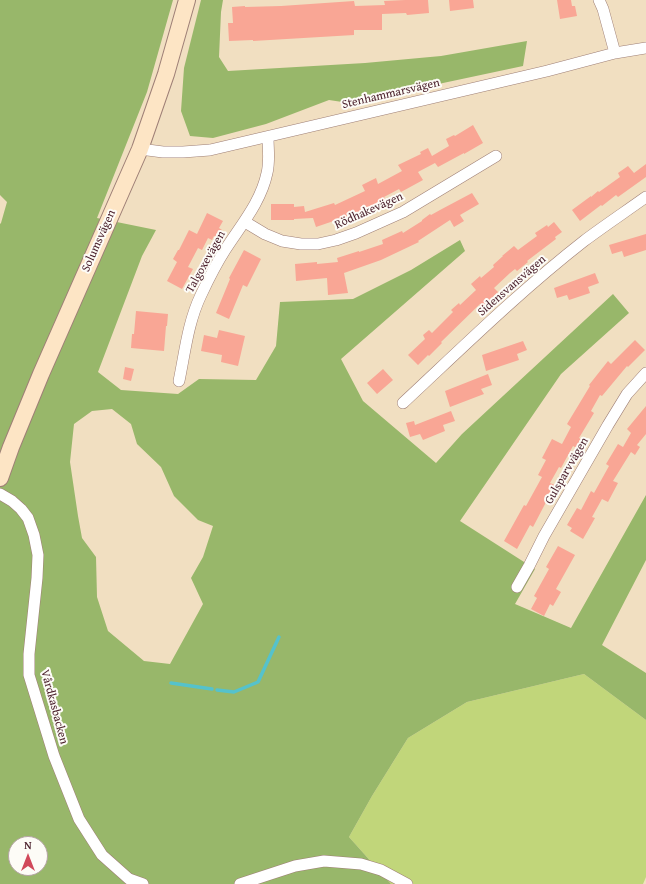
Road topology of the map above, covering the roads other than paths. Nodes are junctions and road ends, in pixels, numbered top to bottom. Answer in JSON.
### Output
{"nodes":[{"id":1,"x":187,"y":0,"type":"edge"},
{"id":2,"x":599,"y":0,"type":"edge"},
{"id":3,"x":646,"y":48,"type":"edge"},
{"id":4,"x":615,"y":53,"type":"junction"},
{"id":5,"x":268,"y":137,"type":"junction"},
{"id":6,"x":140,"y":149,"type":"junction"},
{"id":7,"x":496,"y":156,"type":"dead end"},
{"id":8,"x":646,"y":197,"type":"edge"},
{"id":9,"x":244,"y":222,"type":"junction"},
{"id":10,"x":646,"y":373,"type":"edge"},
{"id":11,"x":179,"y":380,"type":"dead end"},
{"id":12,"x":404,"y":403,"type":"dead end"},
{"id":13,"x":0,"y":478,"type":"edge"},
{"id":14,"x":0,"y":494,"type":"edge"},
{"id":15,"x":517,"y":587,"type":"dead end"},
{"id":16,"x":142,"y":884,"type":"edge"},
{"id":17,"x":240,"y":884,"type":"edge"},
{"id":18,"x":406,"y":884,"type":"edge"}],
"edges":[{"from":1,"to":6,"type":"main road","name":"Solumsvägen"},
{"from":2,"to":4,"type":"street"},
{"from":3,"to":4,"type":"street","name":"Stenhammarsvägen"},
{"from":4,"to":5,"type":"street","name":"Stenhammarsvägen"},
{"from":5,"to":6,"type":"street","name":"Stenhammarsvägen"},
{"from":5,"to":9,"type":"street","name":"Talgoxevägen"},
{"from":6,"to":13,"type":"main road","name":"Solumsvägen"},
{"from":7,"to":9,"type":"street","name":"Rödhakevägen"},
{"from":8,"to":12,"type":"street","name":"Sidensvansvägen"},
{"from":9,"to":11,"type":"street","name":"Talgoxevägen"},
{"from":10,"to":15,"type":"street","name":"Gulsparvvägen"},
{"from":14,"to":16,"type":"street","name":"Vårdkasbacken"},
{"from":17,"to":18,"type":"street"}]}
